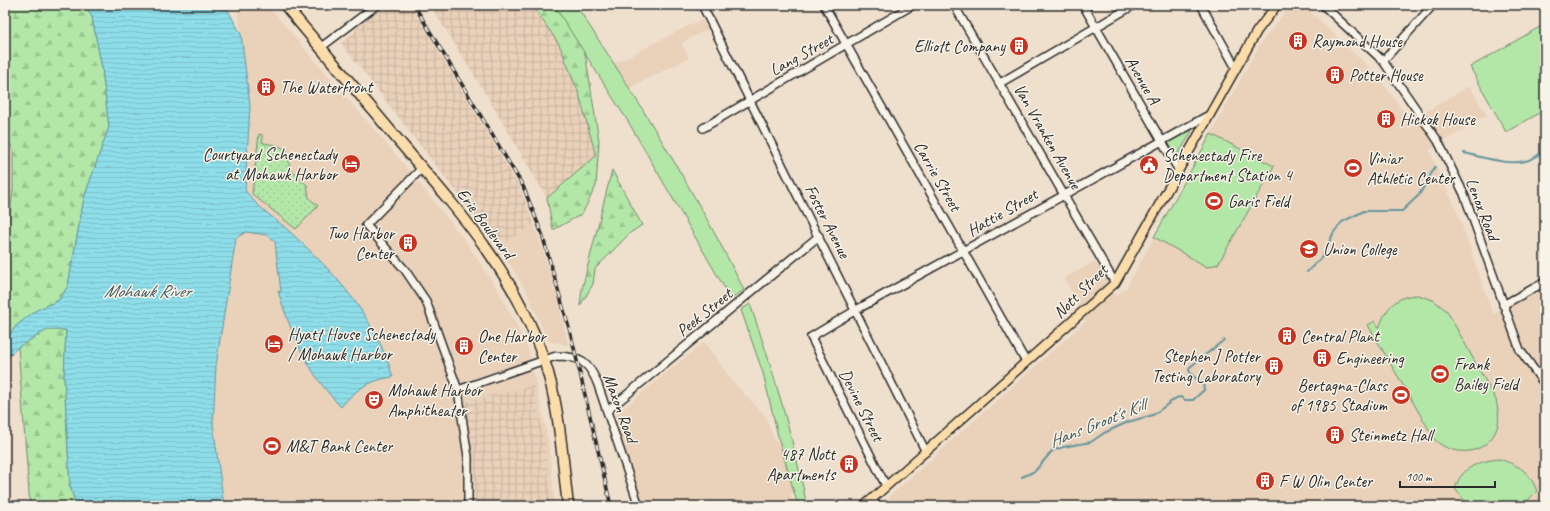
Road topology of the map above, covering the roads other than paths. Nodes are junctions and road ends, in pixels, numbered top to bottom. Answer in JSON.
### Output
{"nodes":[{"id":1,"x":285,"y":5,"type":"edge"},
{"id":2,"x":377,"y":5,"type":"edge"},
{"id":3,"x":702,"y":5,"type":"edge"},
{"id":4,"x":824,"y":5,"type":"edge"},
{"id":5,"x":913,"y":5,"type":"edge"},
{"id":6,"x":954,"y":5,"type":"edge"},
{"id":7,"x":1083,"y":5,"type":"edge"},
{"id":8,"x":1134,"y":5,"type":"edge"},
{"id":9,"x":1201,"y":5,"type":"edge"},
{"id":10,"x":1277,"y":5,"type":"edge"},
{"id":11,"x":1323,"y":5,"type":"edge"},
{"id":12,"x":1433,"y":5,"type":"edge"},
{"id":13,"x":1096,"y":27,"type":"junction"},
{"id":14,"x":846,"y":45,"type":"junction"},
{"id":15,"x":320,"y":48,"type":"junction"},
{"id":16,"x":1383,"y":61,"type":"junction"},
{"id":17,"x":1236,"y":68,"type":"junction"},
{"id":18,"x":1000,"y":83,"type":"junction"},
{"id":19,"x":750,"y":100,"type":"junction"},
{"id":20,"x":1208,"y":115,"type":"junction"},
{"id":21,"x":703,"y":128,"type":"dead end"},
{"id":22,"x":1161,"y":140,"type":"junction"},
{"id":23,"x":422,"y":168,"type":"junction"},
{"id":24,"x":1178,"y":169,"type":"junction"},
{"id":25,"x":1064,"y":194,"type":"junction"},
{"id":26,"x":819,"y":236,"type":"junction"},
{"id":27,"x":963,"y":252,"type":"junction"},
{"id":28,"x":1545,"y":282,"type":"edge"},
{"id":29,"x":1114,"y":283,"type":"junction"},
{"id":30,"x":1503,"y":305,"type":"junction"},
{"id":31,"x":856,"y":310,"type":"junction"},
{"id":32,"x":811,"y":337,"type":"joint"},
{"id":33,"x":544,"y":360,"type":"junction"},
{"id":34,"x":1026,"y":362,"type":"junction"},
{"id":35,"x":1545,"y":385,"type":"edge"},
{"id":36,"x":458,"y":390,"type":"junction"},
{"id":37,"x":607,"y":411,"type":"junction"},
{"id":38,"x":926,"y":452,"type":"junction"},
{"id":39,"x":886,"y":486,"type":"junction"},
{"id":40,"x":872,"y":503,"type":"edge"},
{"id":41,"x":468,"y":506,"type":"edge"},
{"id":42,"x":568,"y":506,"type":"edge"},
{"id":43,"x":639,"y":506,"type":"edge"},
{"id":44,"x":864,"y":506,"type":"edge"},
{"id":45,"x":878,"y":506,"type":"edge"}],
"edges":[{"from":1,"to":15,"type":"highway","name":"Erie Boulevard"},
{"from":2,"to":15,"type":"street"},
{"from":3,"to":19,"type":"street","name":"Foster Avenue"},
{"from":4,"to":14,"type":"street","name":"Carrie Street"},
{"from":5,"to":14,"type":"street","name":"Lang Street"},
{"from":6,"to":18,"type":"street","name":"Van Vranken Avenue"},
{"from":7,"to":13,"type":"street","name":"Avenue A"},
{"from":8,"to":13,"type":"street"},
{"from":9,"to":17,"type":"street"},
{"from":10,"to":17,"type":"main road","name":"Nott Street"},
{"from":11,"to":16,"type":"street","name":"Lenox Road"},
{"from":12,"to":16,"type":"street"},
{"from":13,"to":18,"type":"street"},
{"from":13,"to":22,"type":"street","name":"Avenue A"},
{"from":14,"to":19,"type":"street","name":"Lang Street"},
{"from":14,"to":27,"type":"street","name":"Carrie Street"},
{"from":15,"to":23,"type":"highway","name":"Erie Boulevard"},
{"from":16,"to":30,"type":"street","name":"Lenox Road"},
{"from":17,"to":20,"type":"main road","name":"Nott Street"},
{"from":18,"to":25,"type":"street","name":"Van Vranken Avenue"},
{"from":19,"to":21,"type":"street","name":"Lang Street"},
{"from":19,"to":26,"type":"street","name":"Foster Avenue"},
{"from":20,"to":22,"type":"street","name":"Hattie Street"},
{"from":20,"to":24,"type":"main road","name":"Nott Street"},
{"from":22,"to":24,"type":"street","name":"Avenue A"},
{"from":22,"to":25,"type":"street","name":"Hattie Street"},
{"from":23,"to":33,"type":"highway","name":"Erie Boulevard"},
{"from":23,"to":36,"type":"street"},
{"from":24,"to":29,"type":"main road","name":"Nott Street"},
{"from":25,"to":27,"type":"street","name":"Hattie Street"},
{"from":25,"to":29,"type":"street","name":"Van Vranken Avenue"},
{"from":26,"to":31,"type":"street","name":"Foster Avenue"},
{"from":26,"to":37,"type":"street","name":"Peek Street"},
{"from":27,"to":31,"type":"street","name":"Hattie Street"},
{"from":27,"to":34,"type":"street","name":"Carrie Street"},
{"from":28,"to":30,"type":"street"},
{"from":29,"to":34,"type":"main road","name":"Nott Street"},
{"from":30,"to":35,"type":"street","name":"Lenox Road"},
{"from":31,"to":32,"type":"street","name":"Hattie Street"},
{"from":31,"to":38,"type":"street","name":"Foster Avenue"},
{"from":32,"to":39,"type":"street","name":"Devine Street"},
{"from":33,"to":36,"type":"street","name":"Maxon Road"},
{"from":33,"to":37,"type":"street","name":"Maxon Road"},
{"from":33,"to":42,"type":"highway","name":"Erie Boulevard"},
{"from":34,"to":38,"type":"main road","name":"Nott Street"},
{"from":36,"to":41,"type":"street"},
{"from":37,"to":43,"type":"street","name":"Maxon Road"},
{"from":38,"to":39,"type":"main road","name":"Nott Street"},
{"from":39,"to":40,"type":"main road","name":"Nott Street"},
{"from":40,"to":44,"type":"main road","name":"Nott Street"},
{"from":40,"to":45,"type":"street"}]}
